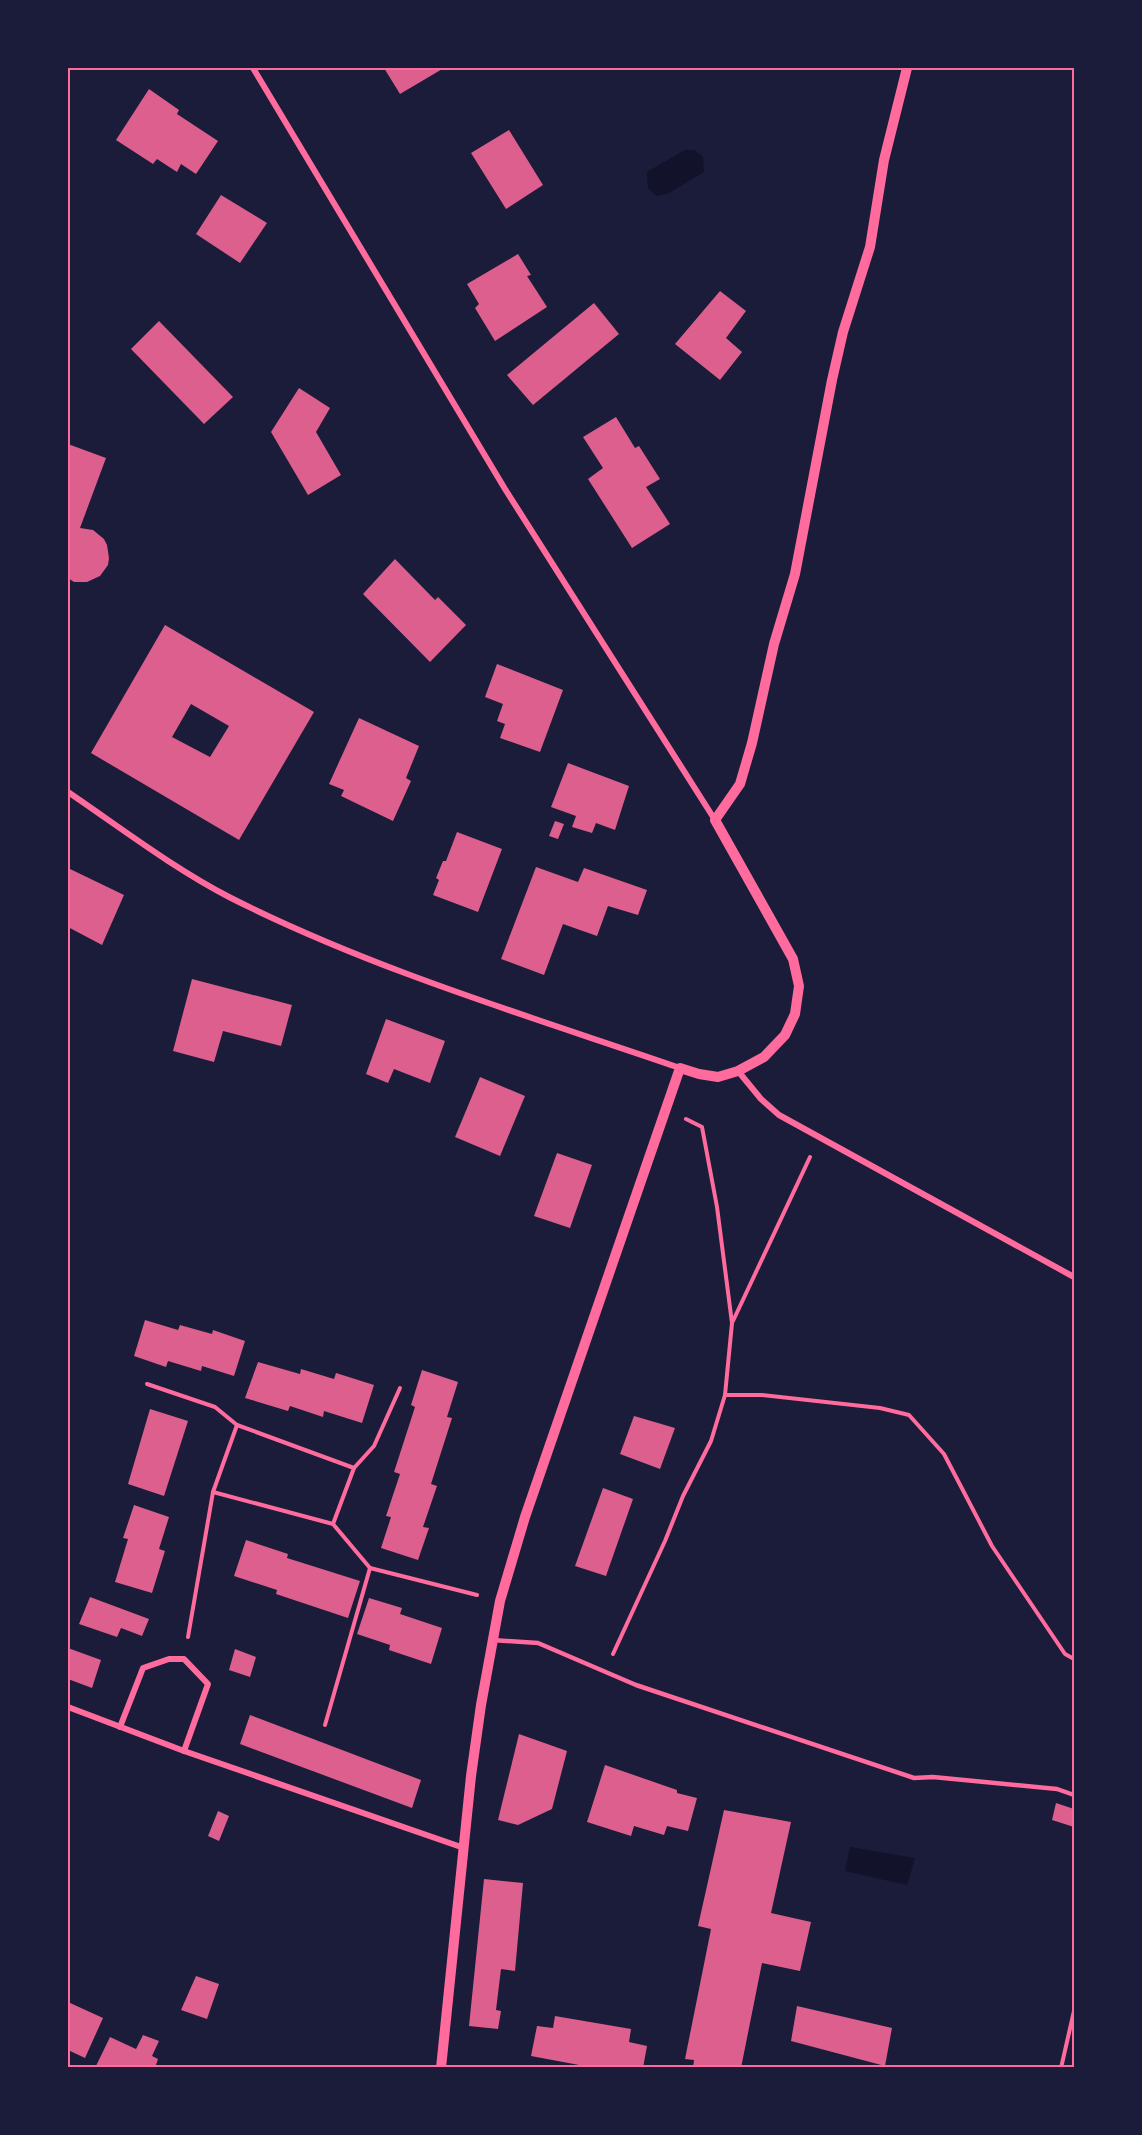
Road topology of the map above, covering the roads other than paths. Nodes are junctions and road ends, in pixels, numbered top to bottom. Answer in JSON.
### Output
{"nodes":[{"id":1,"x":253,"y":68,"type":"edge"},
{"id":2,"x":907,"y":68,"type":"edge"},
{"id":3,"x":68,"y":792,"type":"edge"},
{"id":4,"x":715,"y":820,"type":"junction"},
{"id":5,"x":680,"y":1068,"type":"junction"},
{"id":6,"x":738,"y":1071,"type":"junction"},
{"id":7,"x":1074,"y":1277,"type":"edge"},
{"id":8,"x":492,"y":1641,"type":"junction"},
{"id":9,"x":68,"y":1707,"type":"edge"},
{"id":10,"x":120,"y":1727,"type":"junction"},
{"id":11,"x":184,"y":1751,"type":"junction"},
{"id":12,"x":1074,"y":1795,"type":"edge"},
{"id":13,"x":464,"y":1848,"type":"junction"},
{"id":14,"x":441,"y":2067,"type":"edge"}],
"edges":[{"from":1,"to":4,"type":"street"},
{"from":2,"to":4,"type":"street"},
{"from":3,"to":5,"type":"street"},
{"from":4,"to":6,"type":"street"},
{"from":5,"to":6,"type":"street"},
{"from":5,"to":8,"type":"street"},
{"from":6,"to":7,"type":"street"},
{"from":8,"to":12,"type":"lane"},
{"from":8,"to":13,"type":"street"},
{"from":9,"to":10,"type":"street"},
{"from":10,"to":11,"type":"street"},
{"from":10,"to":11,"type":"street"},
{"from":11,"to":13,"type":"street"},
{"from":13,"to":14,"type":"street"}]}
